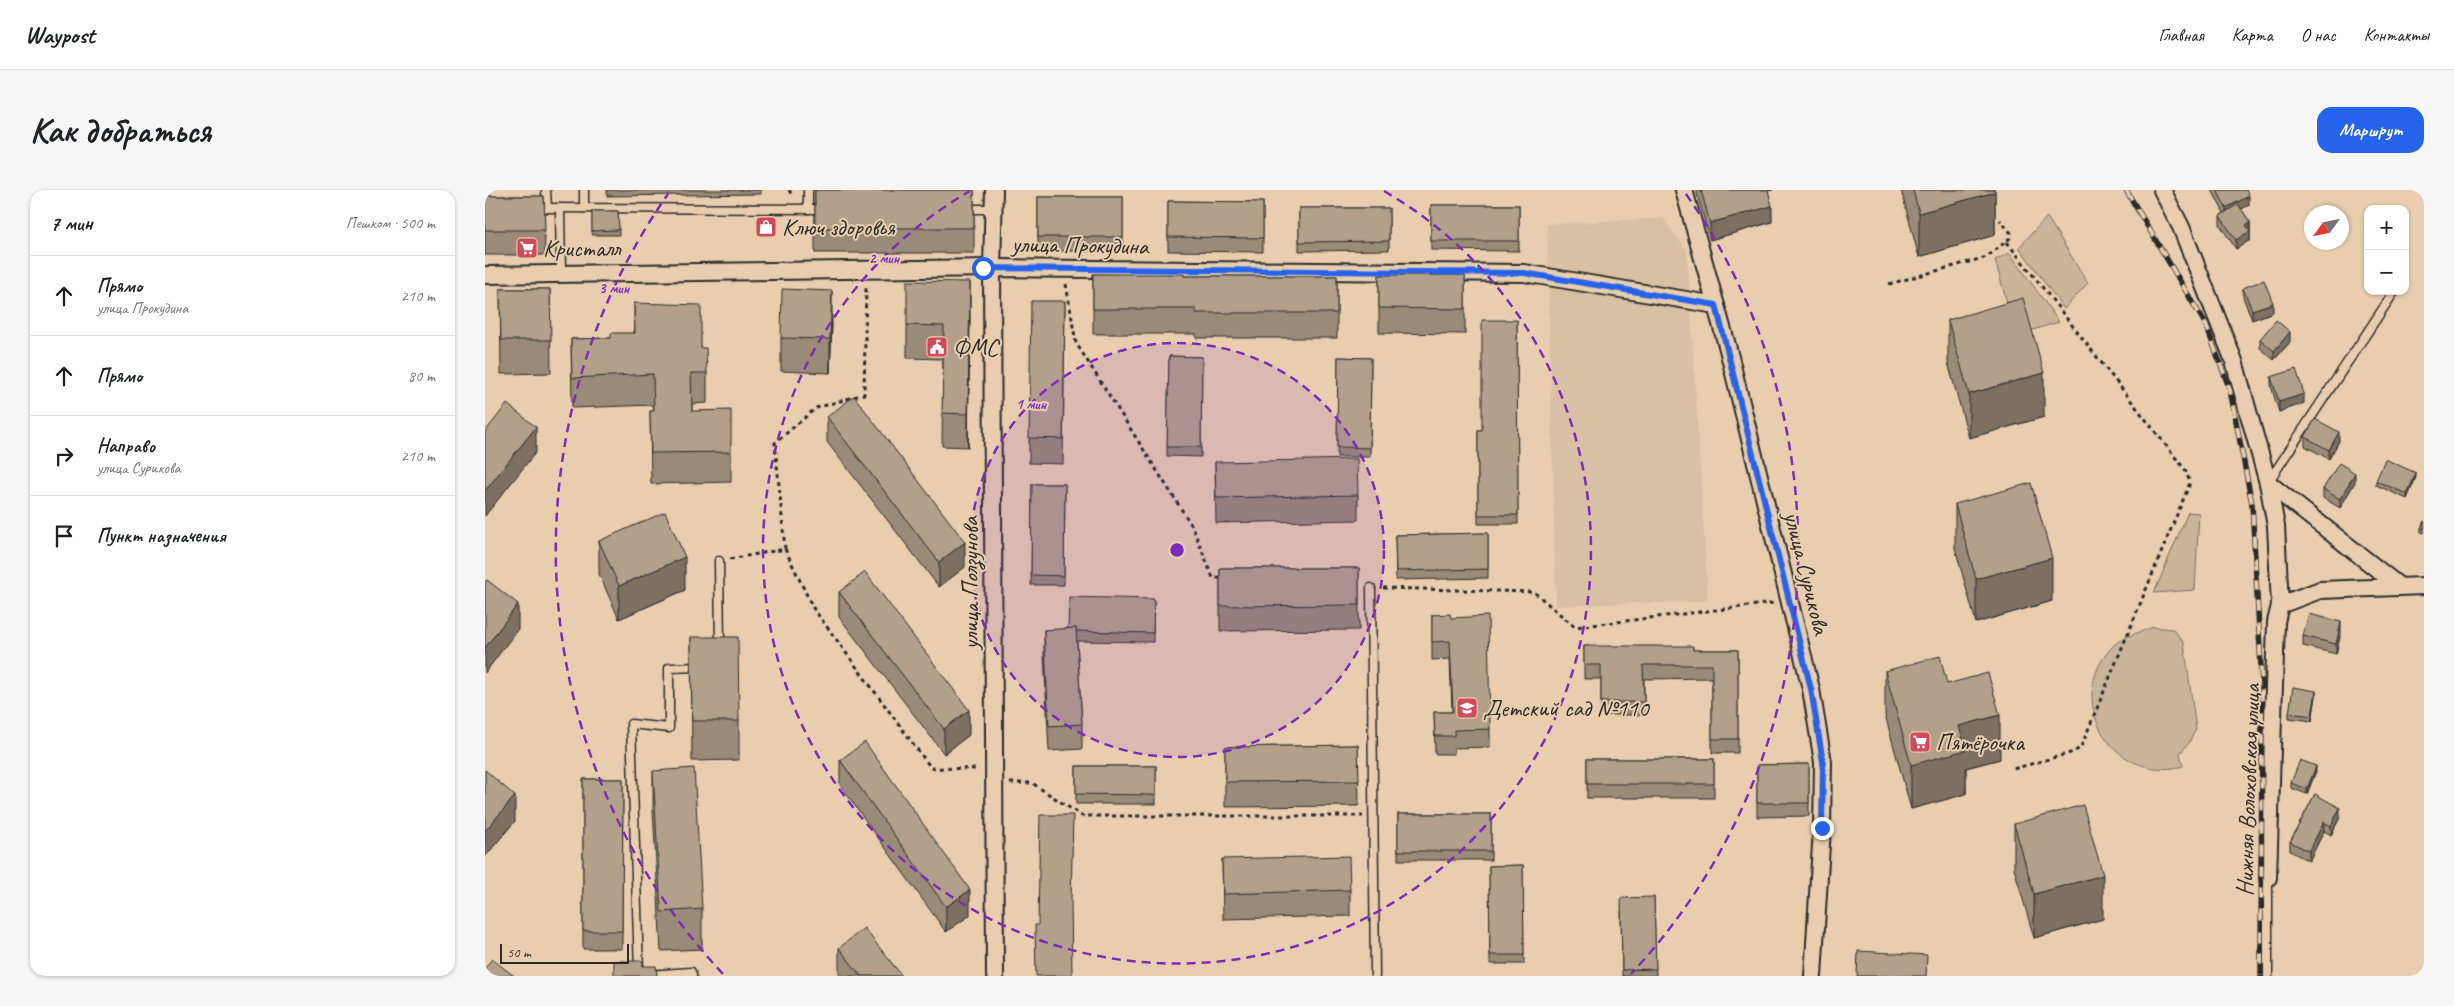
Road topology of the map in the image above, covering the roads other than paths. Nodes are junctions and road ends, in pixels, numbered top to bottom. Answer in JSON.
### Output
{"nodes":[{"id":1,"x":547,"y":190,"type":"edge"},
{"id":2,"x":584,"y":190,"type":"edge"},
{"id":3,"x":808,"y":190,"type":"edge"},
{"id":4,"x":994,"y":190,"type":"edge"},
{"id":5,"x":1684,"y":190,"type":"edge"},
{"id":6,"x":2162,"y":190,"type":"edge"},
{"id":7,"x":529,"y":208,"type":"edge"},
{"id":8,"x":547,"y":208,"type":"junction"},
{"id":9,"x":560,"y":208,"type":"junction"},
{"id":10,"x":584,"y":208,"type":"junction"},
{"id":11,"x":808,"y":209,"type":"junction"},
{"id":12,"x":836,"y":209,"type":"edge"},
{"id":13,"x":957,"y":209,"type":"edge"},
{"id":14,"x":993,"y":209,"type":"junction"},
{"id":15,"x":992,"y":268,"type":"junction"},
{"id":16,"x":561,"y":274,"type":"junction"},
{"id":17,"x":485,"y":275,"type":"edge"},
{"id":18,"x":2392,"y":295,"type":"edge"},
{"id":19,"x":1716,"y":305,"type":"junction"},
{"id":20,"x":2268,"y":483,"type":"junction"},
{"id":21,"x":719,"y":561,"type":"road end"},
{"id":22,"x":2424,"y":586,"type":"edge"},
{"id":23,"x":2400,"y":587,"type":"junction"},
{"id":24,"x":1371,"y":588,"type":"road end"},
{"id":25,"x":2280,"y":605,"type":"junction"},
{"id":26,"x":721,"y":656,"type":"edge"},
{"id":27,"x":712,"y":666,"type":"edge"},
{"id":28,"x":2268,"y":878,"type":"joint"},
{"id":29,"x":636,"y":975,"type":"edge"},
{"id":30,"x":691,"y":976,"type":"edge"},
{"id":31,"x":995,"y":976,"type":"edge"},
{"id":32,"x":1375,"y":976,"type":"edge"},
{"id":33,"x":1813,"y":976,"type":"edge"},
{"id":34,"x":2268,"y":976,"type":"edge"}],
"edges":[{"from":1,"to":8,"type":"lane"},
{"from":2,"to":10,"type":"lane"},
{"from":3,"to":11,"type":"lane"},
{"from":4,"to":14,"type":"street","name":"улица Ползунова"},
{"from":5,"to":19,"type":"street","name":"улица Сурикова"},
{"from":6,"to":20,"type":"street","name":"Нижняя Волоховская улица"},
{"from":7,"to":8,"type":"lane"},
{"from":8,"to":9,"type":"lane"},
{"from":9,"to":10,"type":"lane"},
{"from":9,"to":16,"type":"lane"},
{"from":10,"to":11,"type":"lane"},
{"from":11,"to":12,"type":"lane"},
{"from":13,"to":14,"type":"lane"},
{"from":14,"to":15,"type":"street","name":"улица Ползунова"},
{"from":15,"to":16,"type":"street","name":"улица Прокудина"},
{"from":15,"to":19,"type":"street","name":"улица Прокудина"},
{"from":15,"to":31,"type":"street","name":"улица Ползунова"},
{"from":16,"to":17,"type":"street","name":"улица Прокудина"},
{"from":18,"to":20,"type":"lane"},
{"from":19,"to":33,"type":"street","name":"улица Сурикова"},
{"from":20,"to":23,"type":"street"},
{"from":20,"to":25,"type":"street","name":"Нижняя Волоховская улица"},
{"from":21,"to":26,"type":"lane"},
{"from":22,"to":23,"type":"street"},
{"from":23,"to":25,"type":"street"},
{"from":24,"to":32,"type":"lane"},
{"from":25,"to":28,"type":"street","name":"Нижняя Волоховская улица"},
{"from":27,"to":29,"type":"lane"},
{"from":28,"to":34,"type":"lane","name":"Нижняя Волоховская улица"},
{"from":29,"to":30,"type":"lane"}]}
